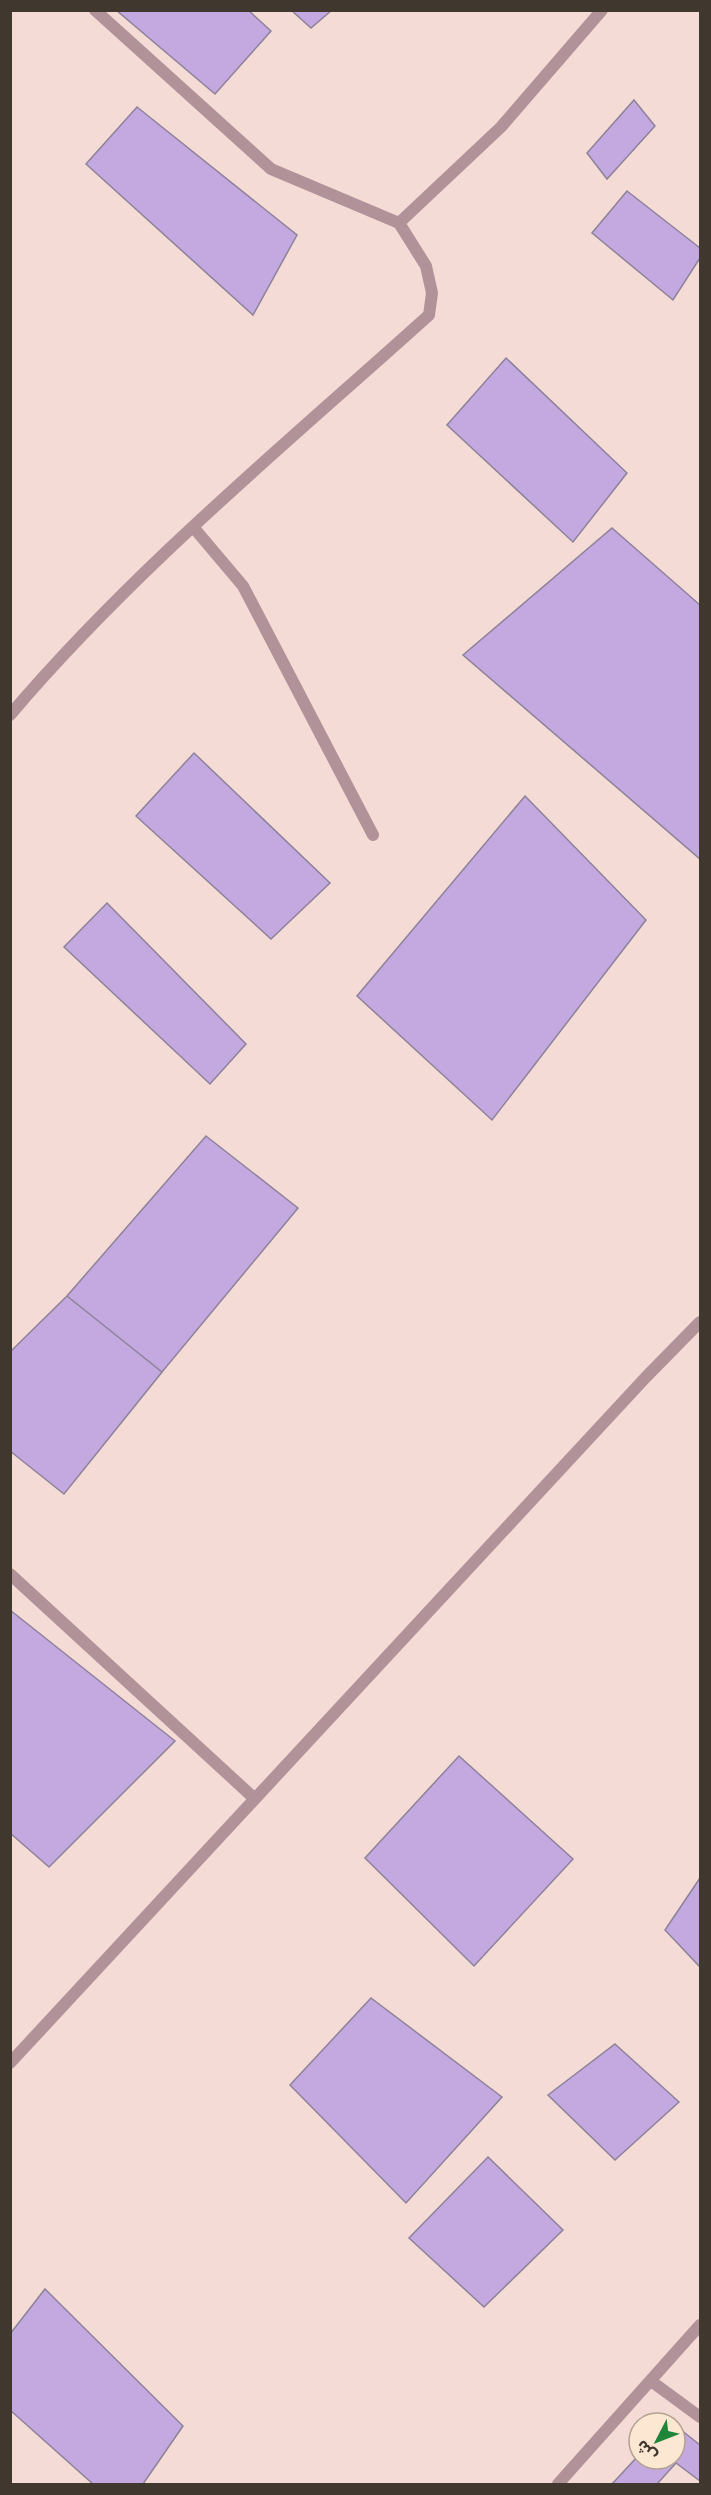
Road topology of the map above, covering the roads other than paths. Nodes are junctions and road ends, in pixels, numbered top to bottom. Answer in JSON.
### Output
{"nodes":[{"id":1,"x":95,"y":10,"type":"edge"},
{"id":2,"x":602,"y":10,"type":"edge"},
{"id":3,"x":399,"y":223,"type":"junction"},
{"id":4,"x":194,"y":528,"type":"junction"},
{"id":5,"x":10,"y":715,"type":"edge"},
{"id":6,"x":373,"y":835,"type":"dead end"},
{"id":7,"x":700,"y":1322,"type":"edge"},
{"id":8,"x":10,"y":1574,"type":"edge"},
{"id":9,"x":255,"y":1799,"type":"junction"},
{"id":10,"x":10,"y":2063,"type":"edge"},
{"id":11,"x":700,"y":2325,"type":"edge"},
{"id":12,"x":651,"y":2381,"type":"junction"},
{"id":13,"x":700,"y":2417,"type":"edge"},
{"id":14,"x":558,"y":2484,"type":"edge"}],
"edges":[{"from":1,"to":3,"type":"street"},
{"from":2,"to":3,"type":"street"},
{"from":3,"to":4,"type":"street"},
{"from":4,"to":5,"type":"street"},
{"from":4,"to":6,"type":"street"},
{"from":7,"to":9,"type":"street"},
{"from":8,"to":9,"type":"street"},
{"from":9,"to":10,"type":"street"},
{"from":11,"to":12,"type":"street"},
{"from":12,"to":13,"type":"street"},
{"from":12,"to":14,"type":"street"}]}
